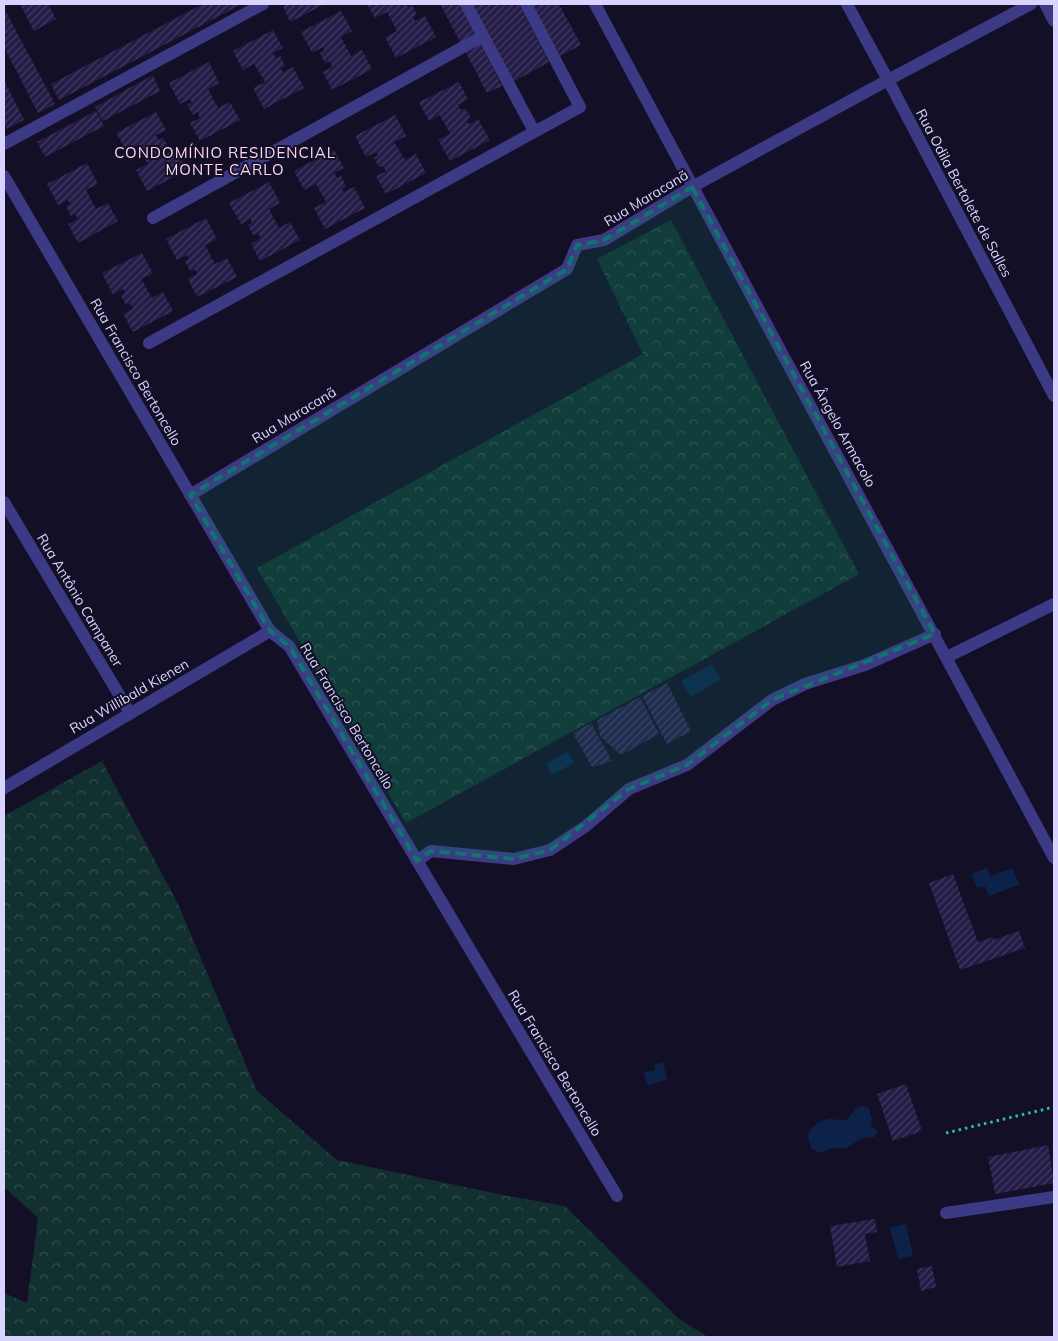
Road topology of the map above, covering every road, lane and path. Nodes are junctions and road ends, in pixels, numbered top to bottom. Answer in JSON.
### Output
{"nodes":[{"id":1,"x":263,"y":4,"type":"edge"},
{"id":2,"x":466,"y":4,"type":"edge"},
{"id":3,"x":526,"y":4,"type":"edge"},
{"id":4,"x":595,"y":4,"type":"edge"},
{"id":5,"x":847,"y":4,"type":"edge"},
{"id":6,"x":1031,"y":4,"type":"edge"},
{"id":7,"x":1045,"y":4,"type":"edge"},
{"id":8,"x":1054,"y":21,"type":"edge"},
{"id":9,"x":483,"y":36,"type":"junction"},
{"id":10,"x":888,"y":80,"type":"junction"},
{"id":11,"x":534,"y":131,"type":"junction"},
{"id":12,"x":4,"y":144,"type":"edge"},
{"id":13,"x":4,"y":176,"type":"edge"},
{"id":14,"x":692,"y":187,"type":"junction"},
{"id":15,"x":153,"y":218,"type":"dead end"},
{"id":16,"x":149,"y":342,"type":"dead end"},
{"id":17,"x":1054,"y":396,"type":"edge"},
{"id":18,"x":190,"y":495,"type":"junction"},
{"id":19,"x":4,"y":502,"type":"edge"},
{"id":20,"x":1054,"y":604,"type":"edge"},
{"id":21,"x":270,"y":631,"type":"junction"},
{"id":22,"x":935,"y":634,"type":"junction"},
{"id":23,"x":947,"y":657,"type":"junction"},
{"id":24,"x":130,"y":713,"type":"junction"},
{"id":25,"x":4,"y":788,"type":"edge"},
{"id":26,"x":1054,"y":858,"type":"edge"},
{"id":27,"x":417,"y":861,"type":"junction"},
{"id":28,"x":1054,"y":1107,"type":"edge"},
{"id":29,"x":946,"y":1133,"type":"dead end"},
{"id":30,"x":617,"y":1196,"type":"dead end"},
{"id":31,"x":1054,"y":1197,"type":"edge"},
{"id":32,"x":946,"y":1213,"type":"dead end"}],
"edges":[{"from":1,"to":12,"type":"street"},
{"from":2,"to":9,"type":"street"},
{"from":3,"to":11,"type":"street"},
{"from":4,"to":14,"type":"street","name":"Rua Ângelo Armacolo"},
{"from":5,"to":10,"type":"street","name":"Rua Odila Bertolete de Salles"},
{"from":6,"to":10,"type":"street","name":"Rua Maracanã"},
{"from":7,"to":8,"type":"street"},
{"from":9,"to":11,"type":"street"},
{"from":9,"to":15,"type":"street"},
{"from":10,"to":14,"type":"street","name":"Rua Maracanã"},
{"from":10,"to":17,"type":"street","name":"Rua Odila Bertolete de Salles"},
{"from":11,"to":16,"type":"street"},
{"from":13,"to":18,"type":"street","name":"Rua Francisco Bertoncello"},
{"from":14,"to":18,"type":"street","name":"Rua Maracanã"},
{"from":14,"to":22,"type":"street","name":"Rua Ângelo Armacolo"},
{"from":18,"to":21,"type":"street","name":"Rua Francisco Bertoncello"},
{"from":19,"to":24,"type":"street","name":"Rua Antônio Campaner"},
{"from":20,"to":23,"type":"street"},
{"from":21,"to":24,"type":"street","name":"Rua Willibald Kienen"},
{"from":21,"to":27,"type":"street","name":"Rua Francisco Bertoncello"},
{"from":22,"to":23,"type":"street","name":"Rua Ângelo Armacolo"},
{"from":22,"to":27,"type":"street"},
{"from":23,"to":26,"type":"street","name":"Rua Ângelo Armacolo"},
{"from":24,"to":25,"type":"street","name":"Rua Willibald Kienen"},
{"from":27,"to":30,"type":"street","name":"Rua Francisco Bertoncello"},
{"from":28,"to":29,"type":"path"},
{"from":31,"to":32,"type":"street"}]}
